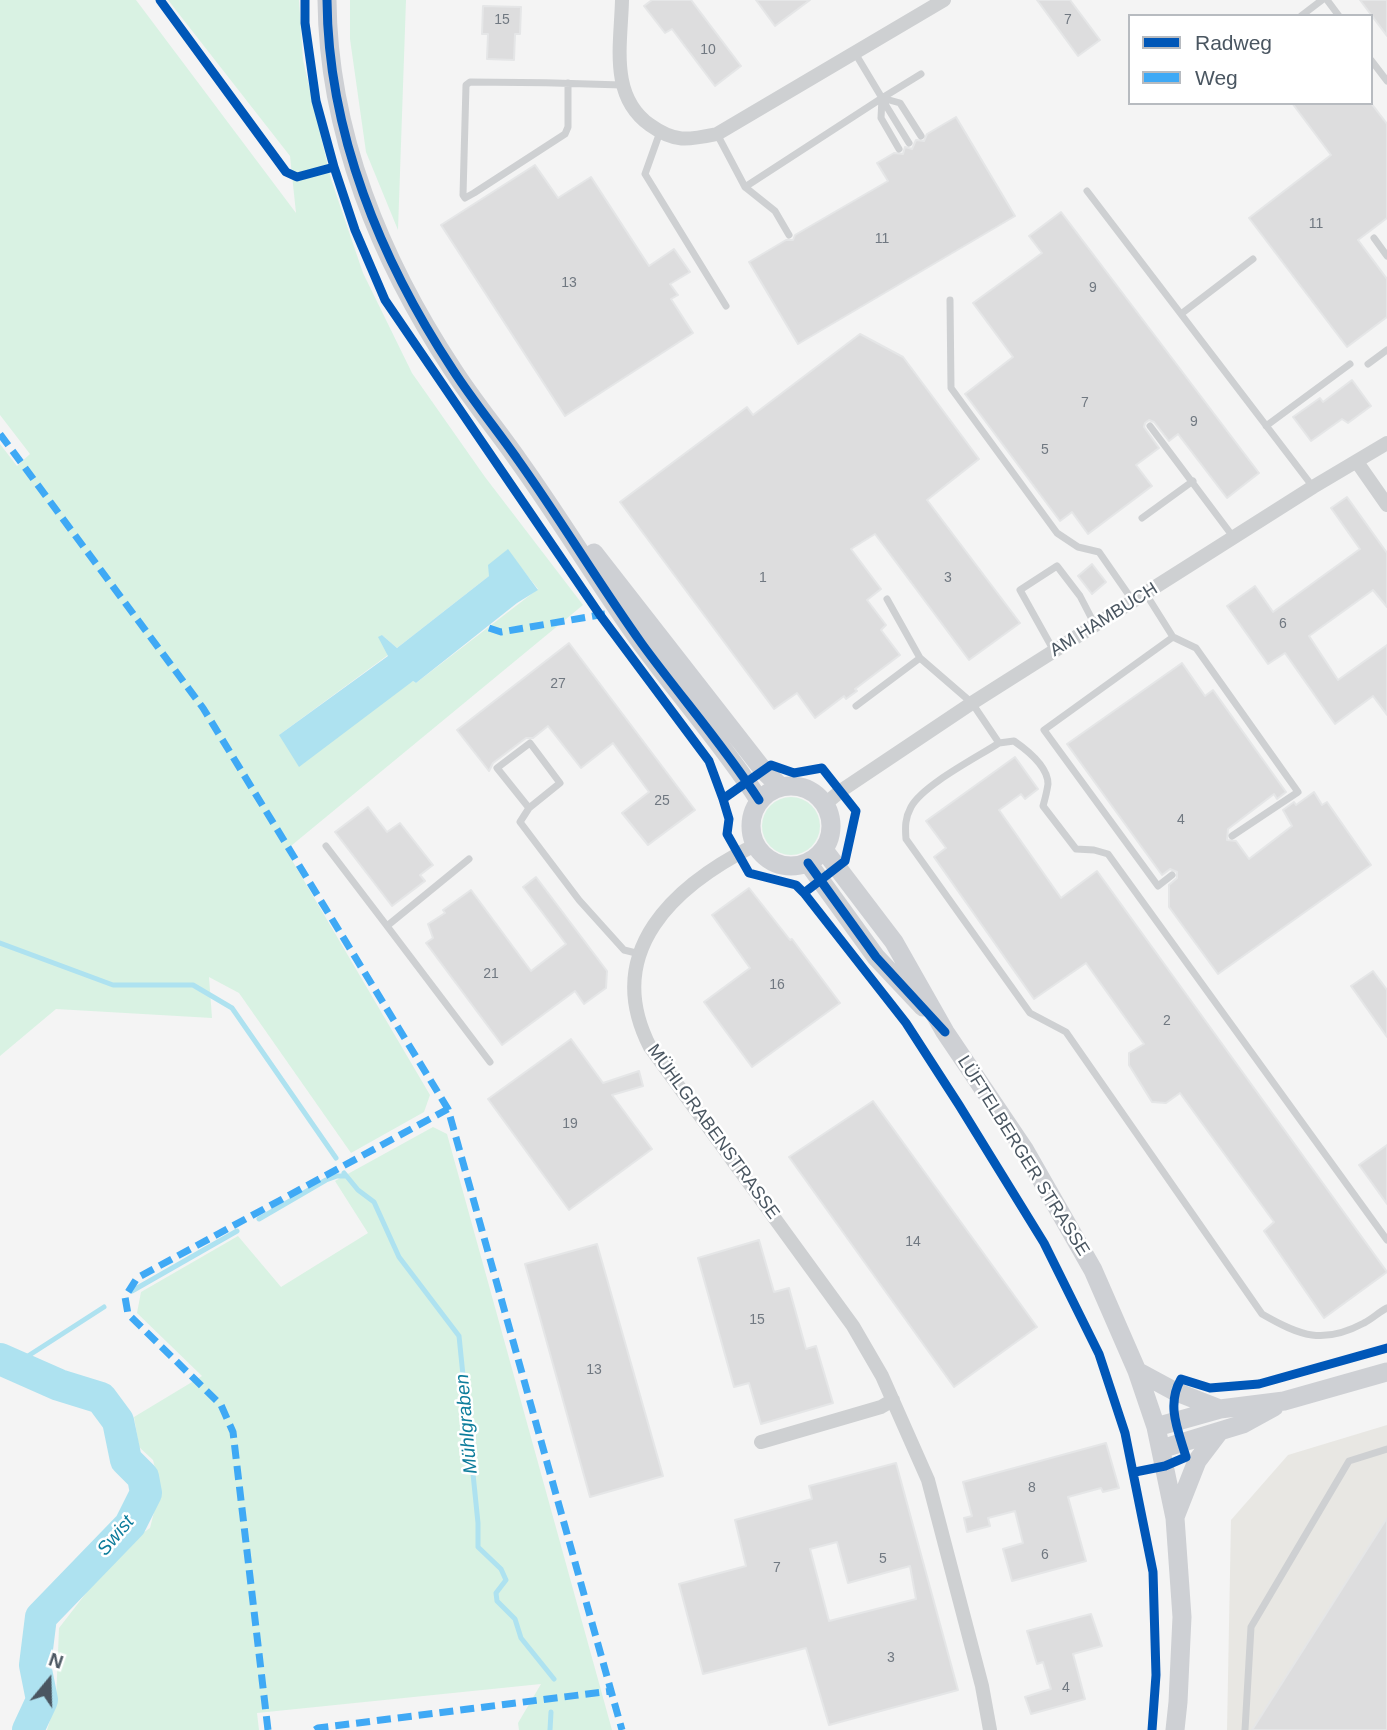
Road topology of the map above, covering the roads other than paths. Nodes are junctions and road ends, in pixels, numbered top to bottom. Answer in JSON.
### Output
{"nodes":[{"id":1,"x":327,"y":0,"type":"edge"},
{"id":2,"x":622,"y":0,"type":"edge"},
{"id":3,"x":944,"y":0,"type":"edge"},
{"id":4,"x":1325,"y":0,"type":"edge"},
{"id":5,"x":1304,"y":14,"type":"edge"},
{"id":6,"x":1337,"y":14,"type":"edge"},
{"id":7,"x":855,"y":53,"type":"junction"},
{"id":8,"x":1373,"y":63,"type":"edge"},
{"id":9,"x":921,"y":74,"type":"dead end"},
{"id":10,"x":1387,"y":81,"type":"edge"},
{"id":11,"x":568,"y":83,"type":"junction"},
{"id":12,"x":622,"y":85,"type":"junction"},
{"id":13,"x":882,"y":98,"type":"junction"},
{"id":14,"x":660,"y":132,"type":"junction"},
{"id":15,"x":716,"y":134,"type":"junction"},
{"id":16,"x":920,"y":136,"type":"dead end"},
{"id":17,"x":909,"y":143,"type":"dead end"},
{"id":18,"x":899,"y":149,"type":"dead end"},
{"id":19,"x":745,"y":187,"type":"junction"},
{"id":20,"x":1087,"y":191,"type":"dead end"},
{"id":21,"x":789,"y":235,"type":"dead end"},
{"id":22,"x":1374,"y":238,"type":"dead end"},
{"id":23,"x":1387,"y":256,"type":"edge"},
{"id":24,"x":1254,"y":259,"type":"dead end"},
{"id":25,"x":950,"y":300,"type":"dead end"},
{"id":26,"x":726,"y":306,"type":"dead end"},
{"id":27,"x":1181,"y":314,"type":"junction"},
{"id":28,"x":1387,"y":350,"type":"edge"},
{"id":29,"x":1350,"y":364,"type":"dead end"},
{"id":30,"x":1368,"y":364,"type":"dead end"},
{"id":31,"x":1150,"y":426,"type":"dead end"},
{"id":32,"x":1266,"y":426,"type":"junction"},
{"id":33,"x":1387,"y":443,"type":"edge"},
{"id":34,"x":519,"y":461,"type":"junction"},
{"id":35,"x":1357,"y":462,"type":"junction"},
{"id":36,"x":1192,"y":481,"type":"junction"},
{"id":37,"x":1313,"y":487,"type":"junction"},
{"id":38,"x":1387,"y":505,"type":"edge"},
{"id":39,"x":1142,"y":518,"type":"dead end"},
{"id":40,"x":1234,"y":538,"type":"junction"},
{"id":41,"x":1140,"y":598,"type":"junction"},
{"id":42,"x":887,"y":599,"type":"dead end"},
{"id":43,"x":1095,"y":626,"type":"junction"},
{"id":44,"x":1173,"y":638,"type":"junction"},
{"id":45,"x":1055,"y":651,"type":"junction"},
{"id":46,"x":920,"y":658,"type":"junction"},
{"id":47,"x":972,"y":703,"type":"junction"},
{"id":48,"x":856,"y":706,"type":"dead end"},
{"id":49,"x":999,"y":743,"type":"junction"},
{"id":50,"x":781,"y":787,"type":"junction"},
{"id":51,"x":760,"y":800,"type":"junction"},
{"id":52,"x":825,"y":804,"type":"junction"},
{"id":53,"x":529,"y":808,"type":"junction"},
{"id":54,"x":1232,"y":836,"type":"dead end"},
{"id":55,"x":755,"y":845,"type":"junction"},
{"id":56,"x":326,"y":846,"type":"dead end"},
{"id":57,"x":824,"y":850,"type":"junction"},
{"id":58,"x":469,"y":859,"type":"dead end"},
{"id":59,"x":808,"y":863,"type":"junction"},
{"id":60,"x":1172,"y":875,"type":"dead end"},
{"id":61,"x":387,"y":926,"type":"junction"},
{"id":62,"x":640,"y":954,"type":"junction"},
{"id":63,"x":946,"y":1032,"type":"junction"},
{"id":64,"x":490,"y":1062,"type":"dead end"},
{"id":65,"x":1387,"y":1240,"type":"edge"},
{"id":66,"x":1387,"y":1308,"type":"edge"},
{"id":67,"x":1137,"y":1371,"type":"junction"},
{"id":68,"x":1387,"y":1372,"type":"edge"},
{"id":69,"x":893,"y":1400,"type":"junction"},
{"id":70,"x":1284,"y":1401,"type":"junction"},
{"id":71,"x":1220,"y":1409,"type":"junction"},
{"id":72,"x":1156,"y":1427,"type":"junction"},
{"id":73,"x":1219,"y":1432,"type":"junction"},
{"id":74,"x":761,"y":1442,"type":"dead end"},
{"id":75,"x":1161,"y":1449,"type":"junction"},
{"id":76,"x":1387,"y":1449,"type":"edge"},
{"id":77,"x":1175,"y":1518,"type":"junction"},
{"id":78,"x":990,"y":1730,"type":"edge"},
{"id":79,"x":1175,"y":1730,"type":"edge"},
{"id":80,"x":1245,"y":1730,"type":"edge"}],
"edges":[{"from":1,"to":34,"type":"main road"},
{"from":2,"to":12,"type":"street"},
{"from":3,"to":7,"type":"street"},
{"from":4,"to":5,"type":"lane"},
{"from":4,"to":6,"type":"lane"},
{"from":7,"to":13,"type":"lane"},
{"from":7,"to":15,"type":"street"},
{"from":8,"to":10,"type":"lane"},
{"from":9,"to":13,"type":"lane"},
{"from":11,"to":11,"type":"lane"},
{"from":11,"to":12,"type":"lane"},
{"from":12,"to":14,"type":"street"},
{"from":13,"to":16,"type":"lane"},
{"from":13,"to":17,"type":"lane"},
{"from":13,"to":18,"type":"lane"},
{"from":13,"to":19,"type":"lane"},
{"from":14,"to":15,"type":"street"},
{"from":14,"to":26,"type":"lane"},
{"from":15,"to":19,"type":"lane"},
{"from":19,"to":21,"type":"lane"},
{"from":20,"to":27,"type":"lane"},
{"from":22,"to":23,"type":"lane"},
{"from":24,"to":27,"type":"lane"},
{"from":25,"to":41,"type":"lane"},
{"from":27,"to":32,"type":"lane"},
{"from":28,"to":30,"type":"lane"},
{"from":29,"to":32,"type":"lane"},
{"from":31,"to":36,"type":"lane"},
{"from":32,"to":37,"type":"lane"},
{"from":33,"to":35,"type":"street","name":"AM HAMBUCH"},
{"from":34,"to":50,"type":"main road"},
{"from":34,"to":51,"type":"main road"},
{"from":35,"to":37,"type":"street","name":"AM HAMBUCH"},
{"from":35,"to":38,"type":"street"},
{"from":36,"to":39,"type":"lane"},
{"from":36,"to":40,"type":"lane"},
{"from":37,"to":40,"type":"street","name":"AM HAMBUCH"},
{"from":40,"to":41,"type":"street","name":"AM HAMBUCH"},
{"from":41,"to":43,"type":"street","name":"AM HAMBUCH"},
{"from":41,"to":44,"type":"lane"},
{"from":42,"to":46,"type":"lane"},
{"from":43,"to":45,"type":"street","name":"AM HAMBUCH"},
{"from":43,"to":45,"type":"lane"},
{"from":44,"to":54,"type":"lane"},
{"from":44,"to":60,"type":"lane"},
{"from":45,"to":47,"type":"street","name":"AM HAMBUCH"},
{"from":46,"to":47,"type":"lane"},
{"from":46,"to":48,"type":"lane"},
{"from":47,"to":49,"type":"lane"},
{"from":47,"to":52,"type":"street","name":"AM HAMBUCH"},
{"from":49,"to":65,"type":"lane"},
{"from":49,"to":66,"type":"lane"},
{"from":50,"to":51,"type":"main road"},
{"from":50,"to":52,"type":"main road"},
{"from":51,"to":55,"type":"main road"},
{"from":52,"to":57,"type":"main road"},
{"from":53,"to":53,"type":"lane"},
{"from":53,"to":62,"type":"lane"},
{"from":55,"to":59,"type":"main road"},
{"from":55,"to":62,"type":"street","name":"MÜHLGRABENSTRASSE"},
{"from":56,"to":61,"type":"lane"},
{"from":57,"to":59,"type":"main road"},
{"from":57,"to":63,"type":"main road","name":"LÜFTELBERGER STRASSE"},
{"from":58,"to":61,"type":"lane"},
{"from":59,"to":63,"type":"main road","name":"LÜFTELBERGER STRASSE"},
{"from":61,"to":64,"type":"lane"},
{"from":62,"to":69,"type":"street","name":"MÜHLGRABENSTRASSE"},
{"from":63,"to":67,"type":"main road","name":"LÜFTELBERGER STRASSE"},
{"from":67,"to":71,"type":"main road"},
{"from":67,"to":72,"type":"main road","name":"LÜFTELBERGER STRASSE"},
{"from":68,"to":70,"type":"main road"},
{"from":69,"to":74,"type":"street"},
{"from":69,"to":78,"type":"street","name":"MÜHLGRABENSTRASSE"},
{"from":70,"to":71,"type":"main road"},
{"from":70,"to":73,"type":"main road"},
{"from":71,"to":72,"type":"main road"},
{"from":72,"to":75,"type":"main road","name":"LÜFTELBERGER STRASSE"},
{"from":73,"to":75,"type":"main road"},
{"from":73,"to":77,"type":"main road"},
{"from":75,"to":77,"type":"main road","name":"LÜFTELBERGER STRASSE"},
{"from":76,"to":80,"type":"lane"},
{"from":77,"to":79,"type":"main road","name":"LÜFTELBERGER STRASSE"}]}
